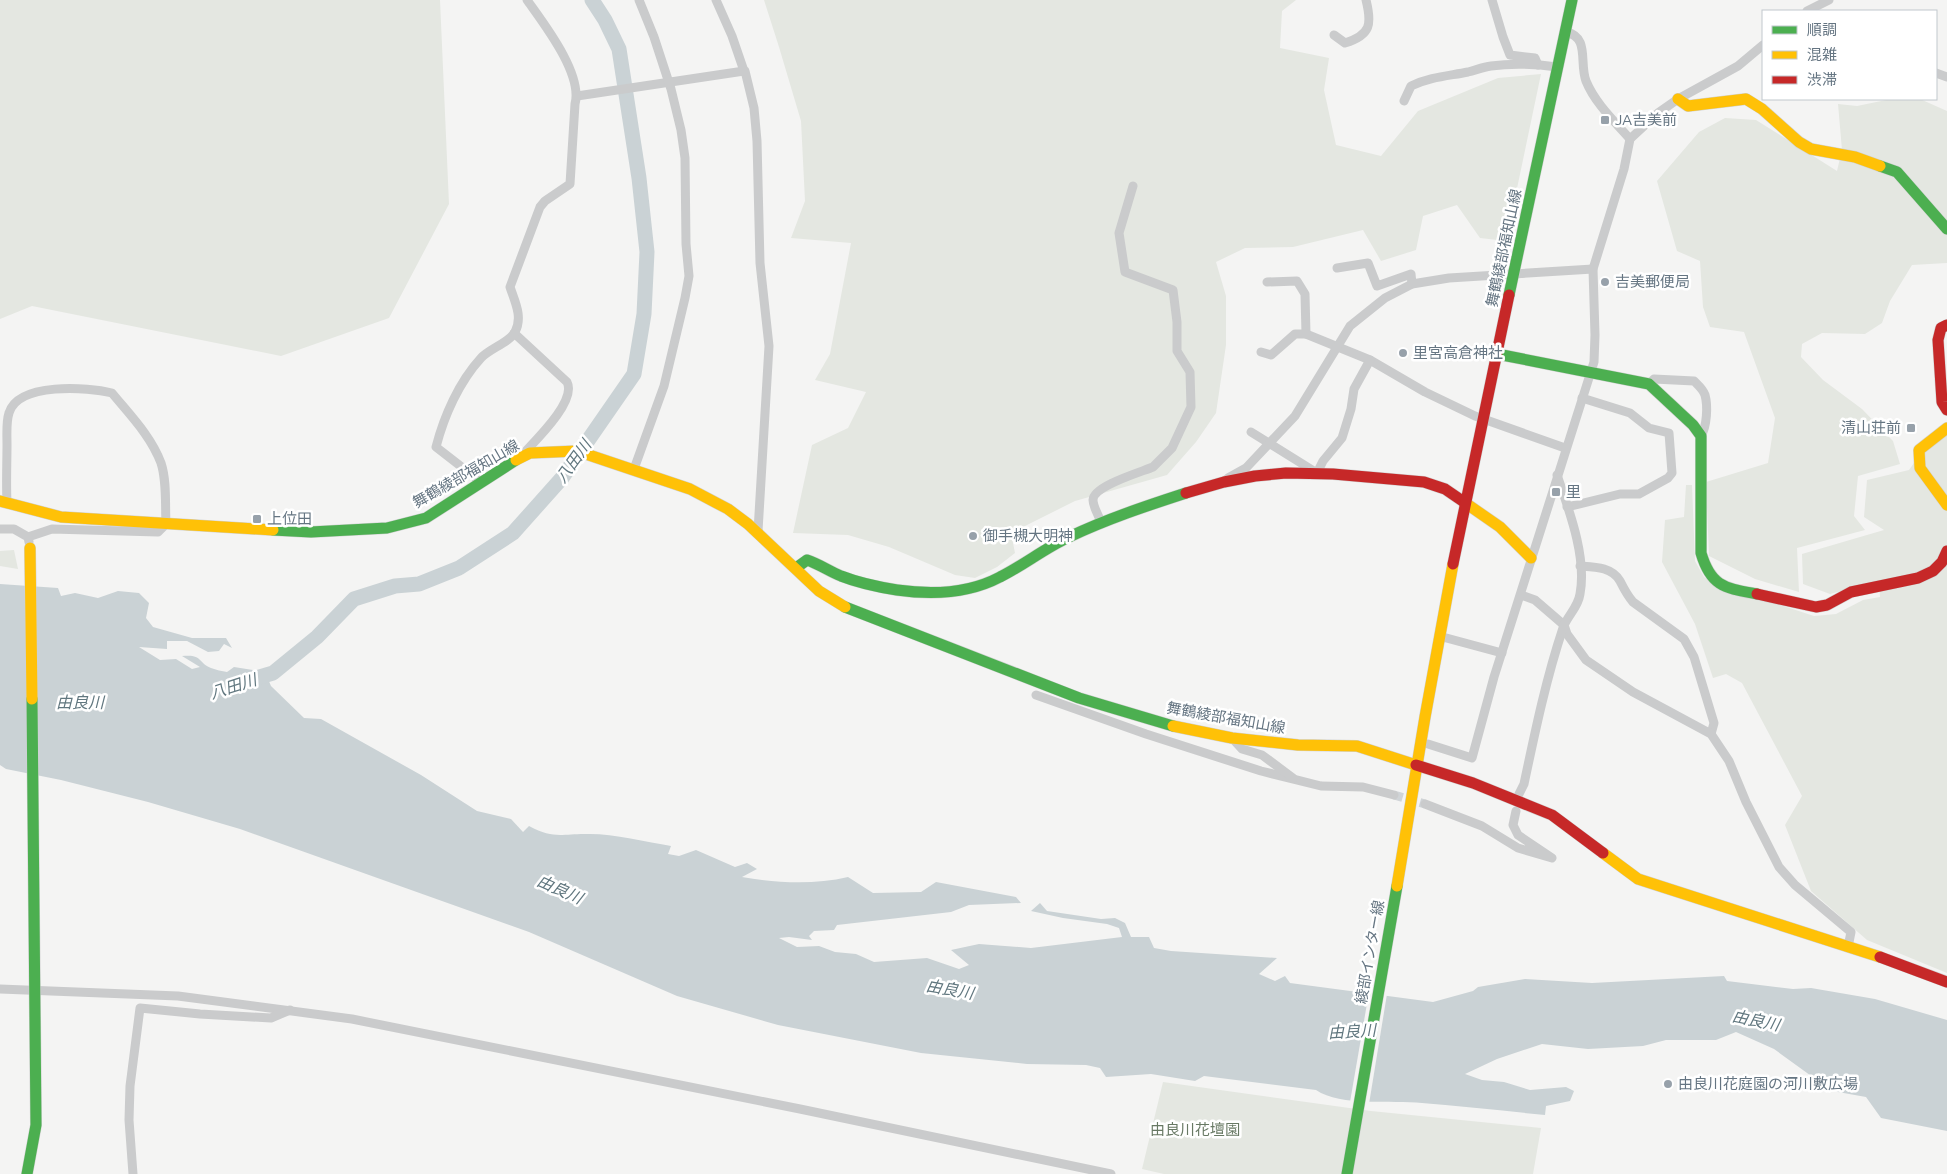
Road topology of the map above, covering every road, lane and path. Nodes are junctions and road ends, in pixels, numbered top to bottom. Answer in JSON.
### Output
{"nodes":[{"id":1,"x":527,"y":0,"type":"edge"},
{"id":2,"x":639,"y":0,"type":"edge"},
{"id":3,"x":716,"y":0,"type":"edge"},
{"id":4,"x":1366,"y":0,"type":"edge"},
{"id":5,"x":1492,"y":0,"type":"edge"},
{"id":6,"x":1572,"y":0,"type":"edge"},
{"id":7,"x":1829,"y":0,"type":"edge"},
{"id":8,"x":1809,"y":10,"type":"edge"},
{"id":9,"x":1566,"y":32,"type":"junction"},
{"id":10,"x":1334,"y":35,"type":"dead end"},
{"id":11,"x":1762,"y":48,"type":"edge"},
{"id":12,"x":1538,"y":65,"type":"junction"},
{"id":13,"x":1557,"y":67,"type":"junction"},
{"id":14,"x":744,"y":71,"type":"junction"},
{"id":15,"x":668,"y":83,"type":"junction"},
{"id":16,"x":578,"y":96,"type":"junction"},
{"id":17,"x":1678,"y":99,"type":"junction"},
{"id":18,"x":1404,"y":101,"type":"dead end"},
{"id":19,"x":1630,"y":140,"type":"junction"},
{"id":20,"x":1133,"y":186,"type":"dead end"},
{"id":21,"x":1947,"y":229,"type":"edge"},
{"id":22,"x":1338,"y":268,"type":"dead end"},
{"id":23,"x":1593,"y":269,"type":"junction"},
{"id":24,"x":1514,"y":273,"type":"junction"},
{"id":25,"x":1267,"y":282,"type":"dead end"},
{"id":26,"x":1412,"y":284,"type":"junction"},
{"id":27,"x":1947,"y":325,"type":"edge"},
{"id":28,"x":514,"y":334,"type":"junction"},
{"id":29,"x":1306,"y":334,"type":"junction"},
{"id":30,"x":1336,"y":348,"type":"junction"},
{"id":31,"x":1261,"y":352,"type":"dead end"},
{"id":32,"x":1497,"y":354,"type":"junction"},
{"id":33,"x":1370,"y":360,"type":"junction"},
{"id":34,"x":1589,"y":373,"type":"junction"},
{"id":35,"x":1649,"y":384,"type":"junction"},
{"id":36,"x":1582,"y":398,"type":"junction"},
{"id":37,"x":1947,"y":410,"type":"edge"},
{"id":38,"x":1483,"y":418,"type":"junction"},
{"id":39,"x":1947,"y":428,"type":"edge"},
{"id":40,"x":1251,"y":432,"type":"dead end"},
{"id":41,"x":1701,"y":436,"type":"junction"},
{"id":42,"x":1270,"y":443,"type":"junction"},
{"id":43,"x":1565,"y":448,"type":"junction"},
{"id":44,"x":524,"y":456,"type":"junction"},
{"id":45,"x":634,"y":469,"type":"junction"},
{"id":46,"x":1317,"y":473,"type":"junction"},
{"id":47,"x":1557,"y":475,"type":"junction"},
{"id":48,"x":481,"y":482,"type":"junction"},
{"id":49,"x":1218,"y":483,"type":"junction"},
{"id":50,"x":3,"y":501,"type":"edge"},
{"id":51,"x":1464,"y":502,"type":"junction"},
{"id":52,"x":1947,"y":505,"type":"edge"},
{"id":53,"x":1568,"y":506,"type":"junction"},
{"id":54,"x":1101,"y":522,"type":"junction"},
{"id":55,"x":166,"y":524,"type":"junction"},
{"id":56,"x":0,"y":529,"type":"edge"},
{"id":57,"x":758,"y":532,"type":"junction"},
{"id":58,"x":29,"y":543,"type":"junction"},
{"id":59,"x":1947,"y":551,"type":"edge"},
{"id":60,"x":1531,"y":558,"type":"junction"},
{"id":61,"x":1580,"y":566,"type":"junction"},
{"id":62,"x":796,"y":568,"type":"junction"},
{"id":63,"x":1521,"y":595,"type":"junction"},
{"id":64,"x":1564,"y":625,"type":"junction"},
{"id":65,"x":1439,"y":636,"type":"junction"},
{"id":66,"x":1502,"y":653,"type":"junction"},
{"id":67,"x":1036,"y":695,"type":"dead end"},
{"id":68,"x":1711,"y":734,"type":"junction"},
{"id":69,"x":1232,"y":738,"type":"junction"},
{"id":70,"x":1428,"y":744,"type":"dead end"},
{"id":71,"x":1416,"y":765,"type":"junction"},
{"id":72,"x":1296,"y":780,"type":"junction"},
{"id":73,"x":1519,"y":794,"type":"dead end"},
{"id":74,"x":1394,"y":795,"type":"tunnel mouth"},
{"id":75,"x":1425,"y":804,"type":"tunnel mouth"},
{"id":76,"x":1516,"y":811,"type":"dead end"},
{"id":77,"x":1848,"y":947,"type":"junction"},
{"id":78,"x":1947,"y":982,"type":"edge"},
{"id":79,"x":0,"y":989,"type":"edge"},
{"id":80,"x":35,"y":989,"type":"junction"},
{"id":81,"x":290,"y":1010,"type":"junction"},
{"id":82,"x":27,"y":1174,"type":"edge"},
{"id":83,"x":133,"y":1174,"type":"edge"},
{"id":84,"x":1110,"y":1174,"type":"edge"},
{"id":85,"x":1347,"y":1174,"type":"edge"}],
"edges":[{"from":1,"to":16,"type":"street"},
{"from":2,"to":15,"type":"street"},
{"from":3,"to":14,"type":"street"},
{"from":4,"to":10,"type":"street"},
{"from":5,"to":12,"type":"street"},
{"from":6,"to":9,"type":"main road","name":"舞鶴綾部福知山線"},
{"from":7,"to":8,"type":"street"},
{"from":9,"to":13,"type":"main road","name":"舞鶴綾部福知山線"},
{"from":9,"to":19,"type":"street"},
{"from":11,"to":17,"type":"street"},
{"from":12,"to":13,"type":"street"},
{"from":12,"to":18,"type":"street"},
{"from":13,"to":24,"type":"main road","name":"舞鶴綾部福知山線"},
{"from":14,"to":15,"type":"street"},
{"from":14,"to":57,"type":"street"},
{"from":15,"to":16,"type":"street"},
{"from":15,"to":45,"type":"street"},
{"from":16,"to":28,"type":"street"},
{"from":17,"to":19,"type":"street"},
{"from":17,"to":21,"type":"main road"},
{"from":19,"to":23,"type":"street"},
{"from":20,"to":54,"type":"street"},
{"from":22,"to":26,"type":"street"},
{"from":23,"to":24,"type":"street"},
{"from":23,"to":34,"type":"street"},
{"from":24,"to":26,"type":"street"},
{"from":24,"to":32,"type":"main road","name":"舞鶴綾部福知山線"},
{"from":25,"to":29,"type":"street"},
{"from":26,"to":30,"type":"street"},
{"from":27,"to":37,"type":"main road"},
{"from":28,"to":44,"type":"street"},
{"from":28,"to":48,"type":"street"},
{"from":29,"to":30,"type":"street"},
{"from":29,"to":31,"type":"street"},
{"from":30,"to":33,"type":"street"},
{"from":30,"to":42,"type":"street"},
{"from":32,"to":34,"type":"main road"},
{"from":32,"to":38,"type":"main road","name":"舞鶴綾部福知山線"},
{"from":33,"to":38,"type":"street"},
{"from":33,"to":46,"type":"street"},
{"from":34,"to":35,"type":"main road"},
{"from":34,"to":36,"type":"street"},
{"from":35,"to":41,"type":"main road"},
{"from":35,"to":41,"type":"street"},
{"from":36,"to":43,"type":"street"},
{"from":36,"to":53,"type":"street"},
{"from":38,"to":43,"type":"street"},
{"from":38,"to":51,"type":"main road","name":"舞鶴綾部福知山線"},
{"from":39,"to":52,"type":"main road"},
{"from":40,"to":42,"type":"street"},
{"from":41,"to":59,"type":"main road"},
{"from":42,"to":46,"type":"street"},
{"from":42,"to":49,"type":"street"},
{"from":43,"to":47,"type":"street"},
{"from":44,"to":45,"type":"main road","name":"舞鶴綾部福知山線"},
{"from":44,"to":48,"type":"main road","name":"舞鶴綾部福知山線"},
{"from":45,"to":57,"type":"main road","name":"舞鶴綾部福知山線"},
{"from":46,"to":49,"type":"main road"},
{"from":46,"to":51,"type":"main road"},
{"from":47,"to":53,"type":"street"},
{"from":47,"to":60,"type":"street"},
{"from":48,"to":55,"type":"main road","name":"舞鶴綾部福知山線"},
{"from":49,"to":54,"type":"main road"},
{"from":50,"to":55,"type":"main road","name":"舞鶴綾部福知山線"},
{"from":50,"to":55,"type":"street"},
{"from":51,"to":60,"type":"main road"},
{"from":51,"to":65,"type":"main road","name":"舞鶴綾部福知山線"},
{"from":53,"to":61,"type":"street"},
{"from":54,"to":62,"type":"main road"},
{"from":55,"to":58,"type":"street"},
{"from":56,"to":58,"type":"street"},
{"from":57,"to":62,"type":"main road","name":"舞鶴綾部福知山線"},
{"from":58,"to":80,"type":"main road"},
{"from":60,"to":63,"type":"street"},
{"from":61,"to":64,"type":"street"},
{"from":61,"to":68,"type":"street"},
{"from":62,"to":69,"type":"main road","name":"舞鶴綾部福知山線"},
{"from":63,"to":64,"type":"street"},
{"from":63,"to":66,"type":"street"},
{"from":64,"to":68,"type":"street"},
{"from":64,"to":73,"type":"street"},
{"from":65,"to":66,"type":"street"},
{"from":65,"to":71,"type":"main road","name":"舞鶴綾部福知山線"},
{"from":66,"to":70,"type":"street"},
{"from":67,"to":72,"type":"street"},
{"from":68,"to":77,"type":"street"},
{"from":69,"to":71,"type":"main road","name":"舞鶴綾部福知山線"},
{"from":69,"to":72,"type":"street"},
{"from":71,"to":77,"type":"main road"},
{"from":71,"to":85,"type":"main road","name":"綾部インター線"},
{"from":72,"to":74,"type":"street"},
{"from":75,"to":76,"type":"street"},
{"from":77,"to":78,"type":"main road"},
{"from":79,"to":80,"type":"street"},
{"from":80,"to":81,"type":"street"},
{"from":80,"to":82,"type":"main road"},
{"from":81,"to":83,"type":"street"},
{"from":81,"to":84,"type":"street"}]}
